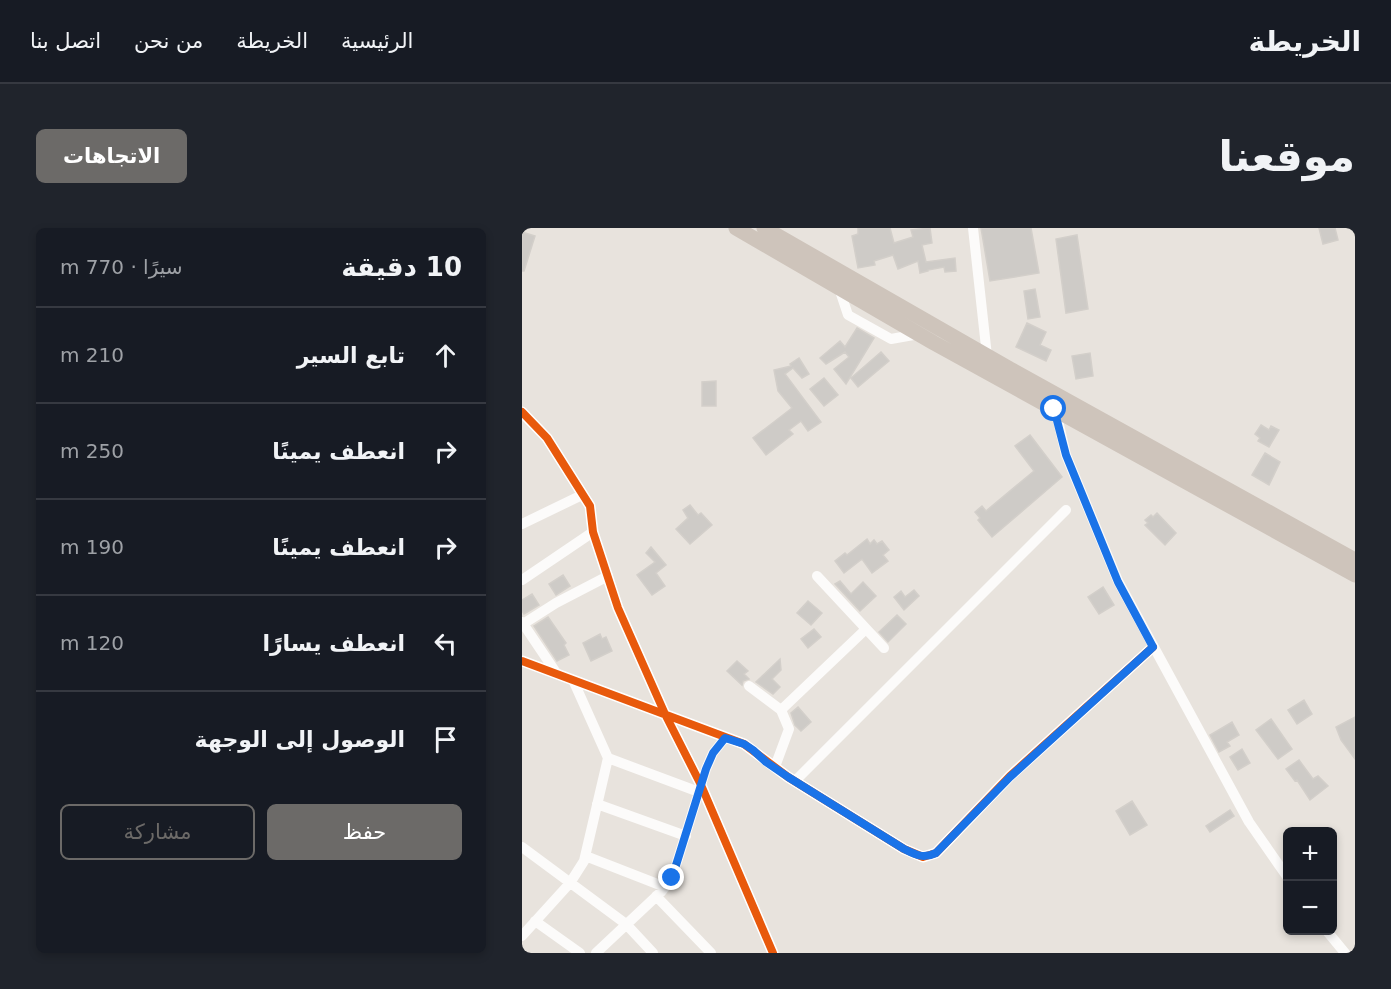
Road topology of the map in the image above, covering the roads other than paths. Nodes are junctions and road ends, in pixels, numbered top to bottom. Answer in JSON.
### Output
{"nodes":[{"id":1,"x":736,"y":228,"type":"edge"},
{"id":2,"x":764,"y":228,"type":"edge"},
{"id":3,"x":973,"y":228,"type":"edge"},
{"id":4,"x":987,"y":356,"type":"junction"},
{"id":5,"x":1057,"y":403,"type":"junction"},
{"id":6,"x":522,"y":412,"type":"edge"},
{"id":7,"x":582,"y":495,"type":"junction"},
{"id":8,"x":1066,"y":510,"type":"dead end"},
{"id":9,"x":522,"y":524,"type":"edge"},
{"id":10,"x":592,"y":532,"type":"junction"},
{"id":11,"x":1355,"y":560,"type":"edge"},
{"id":12,"x":608,"y":576,"type":"junction"},
{"id":13,"x":817,"y":576,"type":"dead end"},
{"id":14,"x":1355,"y":576,"type":"edge"},
{"id":15,"x":522,"y":580,"type":"edge"},
{"id":16,"x":522,"y":623,"type":"edge"},
{"id":17,"x":866,"y":629,"type":"junction"},
{"id":18,"x":1153,"y":647,"type":"junction"},
{"id":19,"x":884,"y":648,"type":"dead end"},
{"id":20,"x":522,"y":661,"type":"edge"},
{"id":21,"x":557,"y":674,"type":"junction"},
{"id":22,"x":573,"y":680,"type":"junction"},
{"id":23,"x":749,"y":686,"type":"dead end"},
{"id":24,"x":781,"y":710,"type":"junction"},
{"id":25,"x":665,"y":714,"type":"junction"},
{"id":26,"x":725,"y":738,"type":"junction"},
{"id":27,"x":608,"y":758,"type":"junction"},
{"id":28,"x":776,"y":765,"type":"dead end"},
{"id":29,"x":795,"y":782,"type":"junction"},
{"id":30,"x":700,"y":788,"type":"junction"},
{"id":31,"x":597,"y":804,"type":"junction"},
{"id":32,"x":686,"y":836,"type":"junction"},
{"id":33,"x":522,"y":847,"type":"edge"},
{"id":34,"x":588,"y":857,"type":"dead end"},
{"id":35,"x":1283,"y":872,"type":"edge"},
{"id":36,"x":570,"y":883,"type":"junction"},
{"id":37,"x":665,"y":887,"type":"junction"},
{"id":38,"x":656,"y":896,"type":"junction"},
{"id":39,"x":535,"y":921,"type":"junction"},
{"id":40,"x":626,"y":924,"type":"junction"},
{"id":41,"x":1330,"y":935,"type":"edge"},
{"id":42,"x":522,"y":936,"type":"edge"},
{"id":43,"x":645,"y":950,"type":"edge"},
{"id":44,"x":580,"y":953,"type":"edge"},
{"id":45,"x":596,"y":953,"type":"edge"},
{"id":46,"x":711,"y":953,"type":"edge"},
{"id":47,"x":773,"y":953,"type":"edge"},
{"id":48,"x":1345,"y":953,"type":"edge"}],
"edges":[{"from":1,"to":5,"type":"highway"},
{"from":2,"to":4,"type":"highway"},
{"from":3,"to":4,"type":"street"},
{"from":4,"to":5,"type":"highway"},
{"from":5,"to":11,"type":"highway"},
{"from":5,"to":14,"type":"highway"},
{"from":5,"to":18,"type":"street"},
{"from":6,"to":7,"type":"street"},
{"from":7,"to":9,"type":"street"},
{"from":7,"to":10,"type":"street"},
{"from":8,"to":29,"type":"street"},
{"from":10,"to":12,"type":"street"},
{"from":10,"to":15,"type":"street"},
{"from":12,"to":16,"type":"street"},
{"from":12,"to":25,"type":"street"},
{"from":13,"to":17,"type":"street"},
{"from":16,"to":21,"type":"street"},
{"from":17,"to":19,"type":"street"},
{"from":17,"to":24,"type":"street"},
{"from":18,"to":29,"type":"street"},
{"from":18,"to":35,"type":"street"},
{"from":20,"to":21,"type":"street"},
{"from":21,"to":22,"type":"street"},
{"from":22,"to":25,"type":"street"},
{"from":22,"to":27,"type":"street"},
{"from":23,"to":24,"type":"street"},
{"from":24,"to":28,"type":"street"},
{"from":25,"to":26,"type":"street"},
{"from":25,"to":30,"type":"street"},
{"from":26,"to":29,"type":"street"},
{"from":26,"to":30,"type":"street"},
{"from":27,"to":30,"type":"street"},
{"from":27,"to":31,"type":"street"},
{"from":30,"to":32,"type":"street"},
{"from":30,"to":47,"type":"street"},
{"from":31,"to":32,"type":"street"},
{"from":31,"to":36,"type":"street"},
{"from":32,"to":37,"type":"street"},
{"from":33,"to":36,"type":"street"},
{"from":34,"to":37,"type":"street"},
{"from":36,"to":39,"type":"street"},
{"from":36,"to":40,"type":"street"},
{"from":37,"to":38,"type":"street"},
{"from":38,"to":40,"type":"street"},
{"from":38,"to":46,"type":"street"},
{"from":39,"to":42,"type":"street"},
{"from":39,"to":44,"type":"street"},
{"from":40,"to":43,"type":"street"},
{"from":40,"to":45,"type":"street"},
{"from":41,"to":48,"type":"street"}]}
